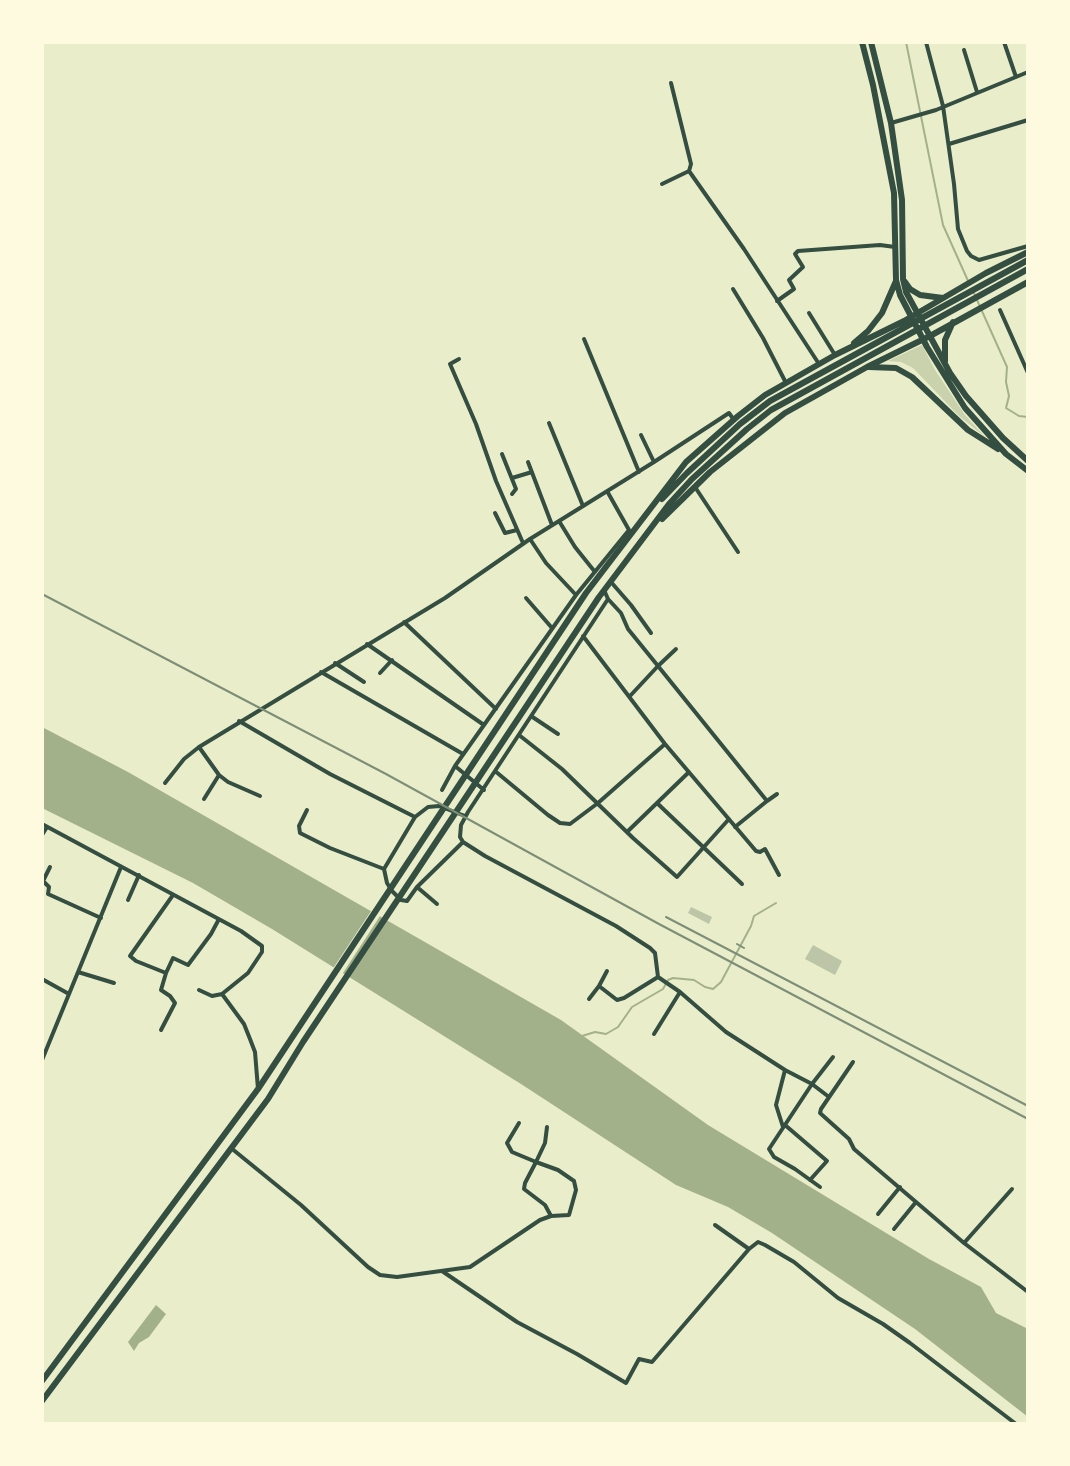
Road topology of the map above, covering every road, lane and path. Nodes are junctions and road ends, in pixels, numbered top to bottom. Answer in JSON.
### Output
{"nodes":[{"id":1,"x":862,"y":42,"type":"edge"},
{"id":2,"x":872,"y":42,"type":"edge"},
{"id":3,"x":926,"y":42,"type":"edge"},
{"id":4,"x":1004,"y":42,"type":"edge"},
{"id":5,"x":964,"y":50,"type":"dead end"},
{"id":6,"x":1028,"y":72,"type":"edge"},
{"id":7,"x":1016,"y":77,"type":"junction"},
{"id":8,"x":671,"y":83,"type":"dead end"},
{"id":9,"x":977,"y":92,"type":"junction"},
{"id":10,"x":943,"y":106,"type":"junction"},
{"id":11,"x":1028,"y":120,"type":"edge"},
{"id":12,"x":891,"y":123,"type":"junction"},
{"id":13,"x":949,"y":144,"type":"junction"},
{"id":14,"x":689,"y":171,"type":"junction"},
{"id":15,"x":662,"y":184,"type":"dead end"},
{"id":16,"x":1028,"y":246,"type":"edge"},
{"id":17,"x":897,"y":247,"type":"junction"},
{"id":18,"x":1028,"y":252,"type":"edge"},
{"id":19,"x":1028,"y":260,"type":"edge"},
{"id":20,"x":1028,"y":269,"type":"edge"},
{"id":21,"x":900,"y":279,"type":"junction"},
{"id":22,"x":1028,"y":282,"type":"edge"},
{"id":23,"x":734,"y":289,"type":"dead end"},
{"id":24,"x":943,"y":298,"type":"junction"},
{"id":25,"x":777,"y":301,"type":"junction"},
{"id":26,"x":1000,"y":310,"type":"dead end"},
{"id":27,"x":809,"y":313,"type":"dead end"},
{"id":28,"x":914,"y":315,"type":"junction"},
{"id":29,"x":953,"y":322,"type":"junction"},
{"id":30,"x":926,"y":338,"type":"junction"},
{"id":31,"x":584,"y":339,"type":"dead end"},
{"id":32,"x":846,"y":349,"type":"junction"},
{"id":33,"x":836,"y":355,"type":"junction"},
{"id":34,"x":459,"y":359,"type":"dead end"},
{"id":35,"x":819,"y":364,"type":"junction"},
{"id":36,"x":946,"y":364,"type":"junction"},
{"id":37,"x":867,"y":367,"type":"junction"},
{"id":38,"x":1028,"y":373,"type":"edge"},
{"id":39,"x":786,"y":383,"type":"junction"},
{"id":40,"x":734,"y":420,"type":"junction"},
{"id":41,"x":549,"y":423,"type":"dead end"},
{"id":42,"x":641,"y":435,"type":"dead end"},
{"id":43,"x":502,"y":454,"type":"dead end"},
{"id":44,"x":1006,"y":454,"type":"junction"},
{"id":45,"x":1028,"y":461,"type":"edge"},
{"id":46,"x":528,"y":462,"type":"dead end"},
{"id":47,"x":654,"y":462,"type":"junction"},
{"id":48,"x":1028,"y":471,"type":"edge"},
{"id":49,"x":532,"y":472,"type":"junction"},
{"id":50,"x":639,"y":472,"type":"junction"},
{"id":51,"x":512,"y":478,"type":"junction"},
{"id":52,"x":695,"y":487,"type":"junction"},
{"id":53,"x":607,"y":491,"type":"junction"},
{"id":54,"x":512,"y":494,"type":"dead end"},
{"id":55,"x":583,"y":506,"type":"junction"},
{"id":56,"x":495,"y":513,"type":"dead end"},
{"id":57,"x":559,"y":521,"type":"junction"},
{"id":58,"x":552,"y":525,"type":"junction"},
{"id":59,"x":636,"y":527,"type":"junction"},
{"id":60,"x":517,"y":530,"type":"junction"},
{"id":61,"x":630,"y":532,"type":"junction"},
{"id":62,"x":644,"y":536,"type":"junction"},
{"id":63,"x":530,"y":539,"type":"junction"},
{"id":64,"x":523,"y":543,"type":"junction"},
{"id":65,"x":738,"y":552,"type":"dead end"},
{"id":66,"x":595,"y":573,"type":"junction"},
{"id":67,"x":610,"y":581,"type":"junction"},
{"id":68,"x":604,"y":590,"type":"junction"},
{"id":69,"x":576,"y":595,"type":"junction"},
{"id":70,"x":526,"y":598,"type":"dead end"},
{"id":71,"x":608,"y":599,"type":"junction"},
{"id":72,"x":404,"y":622,"type":"junction"},
{"id":73,"x":552,"y":628,"type":"junction"},
{"id":74,"x":651,"y":633,"type":"dead end"},
{"id":75,"x":583,"y":636,"type":"junction"},
{"id":76,"x":367,"y":644,"type":"junction"},
{"id":77,"x":676,"y":649,"type":"dead end"},
{"id":78,"x":392,"y":660,"type":"junction"},
{"id":79,"x":335,"y":663,"type":"junction"},
{"id":80,"x":658,"y":666,"type":"junction"},
{"id":81,"x":321,"y":672,"type":"junction"},
{"id":82,"x":380,"y":673,"type":"dead end"},
{"id":83,"x":364,"y":682,"type":"dead end"},
{"id":84,"x":630,"y":696,"type":"junction"},
{"id":85,"x":496,"y":708,"type":"junction"},
{"id":86,"x":531,"y":716,"type":"junction"},
{"id":87,"x":240,"y":721,"type":"junction"},
{"id":88,"x":484,"y":724,"type":"junction"},
{"id":89,"x":558,"y":734,"type":"dead end"},
{"id":90,"x":519,"y":735,"type":"junction"},
{"id":91,"x":665,"y":744,"type":"junction"},
{"id":92,"x":199,"y":747,"type":"junction"},
{"id":93,"x":463,"y":754,"type":"junction"},
{"id":94,"x":455,"y":766,"type":"junction"},
{"id":95,"x":495,"y":771,"type":"junction"},
{"id":96,"x":689,"y":772,"type":"junction"},
{"id":97,"x":219,"y":775,"type":"junction"},
{"id":98,"x":165,"y":783,"type":"dead end"},
{"id":99,"x":442,"y":790,"type":"dead end"},
{"id":100,"x":484,"y":790,"type":"junction"},
{"id":101,"x":777,"y":794,"type":"dead end"},
{"id":102,"x":261,"y":796,"type":"dead end"},
{"id":103,"x":204,"y":800,"type":"dead end"},
{"id":104,"x":767,"y":801,"type":"junction"},
{"id":105,"x":598,"y":803,"type":"junction"},
{"id":106,"x":657,"y":803,"type":"junction"},
{"id":107,"x":307,"y":810,"type":"dead end"},
{"id":108,"x":465,"y":816,"type":"junction"},
{"id":109,"x":415,"y":817,"type":"junction"},
{"id":110,"x":729,"y":819,"type":"junction"},
{"id":111,"x":44,"y":826,"type":"edge"},
{"id":112,"x":735,"y":827,"type":"junction"},
{"id":113,"x":627,"y":832,"type":"junction"},
{"id":114,"x":42,"y":835,"type":"edge"},
{"id":115,"x":463,"y":842,"type":"junction"},
{"id":116,"x":703,"y":847,"type":"junction"},
{"id":117,"x":50,"y":867,"type":"dead end"},
{"id":118,"x":121,"y":867,"type":"junction"},
{"id":119,"x":384,"y":869,"type":"junction"},
{"id":120,"x":139,"y":875,"type":"junction"},
{"id":121,"x":779,"y":875,"type":"dead end"},
{"id":122,"x":742,"y":884,"type":"dead end"},
{"id":123,"x":417,"y":887,"type":"junction"},
{"id":124,"x":173,"y":895,"type":"junction"},
{"id":125,"x":128,"y":900,"type":"dead end"},
{"id":126,"x":437,"y":904,"type":"dead end"},
{"id":127,"x":101,"y":918,"type":"junction"},
{"id":128,"x":219,"y":919,"type":"junction"},
{"id":129,"x":607,"y":971,"type":"dead end"},
{"id":130,"x":78,"y":972,"type":"junction"},
{"id":131,"x":166,"y":973,"type":"junction"},
{"id":132,"x":658,"y":977,"type":"junction"},
{"id":133,"x":42,"y":979,"type":"edge"},
{"id":134,"x":114,"y":983,"type":"dead end"},
{"id":135,"x":599,"y":986,"type":"junction"},
{"id":136,"x":199,"y":990,"type":"dead end"},
{"id":137,"x":680,"y":992,"type":"junction"},
{"id":138,"x":69,"y":994,"type":"junction"},
{"id":139,"x":222,"y":994,"type":"junction"},
{"id":140,"x":589,"y":999,"type":"dead end"},
{"id":141,"x":161,"y":1030,"type":"dead end"},
{"id":142,"x":654,"y":1034,"type":"dead end"},
{"id":143,"x":833,"y":1057,"type":"dead end"},
{"id":144,"x":42,"y":1060,"type":"edge"},
{"id":145,"x":853,"y":1062,"type":"dead end"},
{"id":146,"x":785,"y":1070,"type":"junction"},
{"id":147,"x":812,"y":1084,"type":"junction"},
{"id":148,"x":258,"y":1089,"type":"junction"},
{"id":149,"x":829,"y":1097,"type":"junction"},
{"id":150,"x":519,"y":1123,"type":"dead end"},
{"id":151,"x":784,"y":1126,"type":"junction"},
{"id":152,"x":547,"y":1127,"type":"dead end"},
{"id":153,"x":230,"y":1147,"type":"junction"},
{"id":154,"x":536,"y":1162,"type":"junction"},
{"id":155,"x":810,"y":1180,"type":"junction"},
{"id":156,"x":820,"y":1187,"type":"dead end"},
{"id":157,"x":900,"y":1187,"type":"junction"},
{"id":158,"x":1012,"y":1189,"type":"dead end"},
{"id":159,"x":916,"y":1202,"type":"junction"},
{"id":160,"x":878,"y":1215,"type":"dead end"},
{"id":161,"x":551,"y":1216,"type":"junction"},
{"id":162,"x":715,"y":1225,"type":"dead end"},
{"id":163,"x":894,"y":1228,"type":"dead end"},
{"id":164,"x":964,"y":1243,"type":"junction"},
{"id":165,"x":749,"y":1249,"type":"junction"},
{"id":166,"x":442,"y":1271,"type":"junction"},
{"id":167,"x":1028,"y":1292,"type":"edge"},
{"id":168,"x":44,"y":1379,"type":"edge"},
{"id":169,"x":55,"y":1384,"type":"junction"},
{"id":170,"x":42,"y":1401,"type":"edge"},
{"id":171,"x":1016,"y":1424,"type":"edge"}],
"edges":[{"from":1,"to":17,"type":"highway"},
{"from":2,"to":12,"type":"highway"},
{"from":3,"to":10,"type":"street"},
{"from":4,"to":7,"type":"street"},
{"from":5,"to":9,"type":"street"},
{"from":6,"to":7,"type":"street"},
{"from":7,"to":9,"type":"street"},
{"from":8,"to":14,"type":"street"},
{"from":9,"to":10,"type":"street"},
{"from":10,"to":12,"type":"street"},
{"from":10,"to":13,"type":"street"},
{"from":11,"to":13,"type":"street"},
{"from":12,"to":21,"type":"highway"},
{"from":13,"to":16,"type":"street"},
{"from":14,"to":15,"type":"street"},
{"from":14,"to":25,"type":"street"},
{"from":17,"to":21,"type":"highway"},
{"from":17,"to":25,"type":"street"},
{"from":18,"to":24,"type":"highway"},
{"from":19,"to":59,"type":"highway"},
{"from":20,"to":62,"type":"highway"},
{"from":21,"to":24,"type":"highway"},
{"from":21,"to":28,"type":"highway"},
{"from":21,"to":28,"type":"highway"},
{"from":21,"to":32,"type":"highway"},
{"from":22,"to":29,"type":"highway"},
{"from":23,"to":39,"type":"street"},
{"from":24,"to":28,"type":"highway"},
{"from":25,"to":35,"type":"street"},
{"from":26,"to":38,"type":"street"},
{"from":27,"to":33,"type":"street"},
{"from":28,"to":30,"type":"highway"},
{"from":28,"to":32,"type":"highway"},
{"from":29,"to":30,"type":"highway"},
{"from":29,"to":36,"type":"highway"},
{"from":30,"to":36,"type":"highway"},
{"from":30,"to":37,"type":"highway"},
{"from":30,"to":44,"type":"highway"},
{"from":31,"to":50,"type":"street"},
{"from":32,"to":33,"type":"highway"},
{"from":33,"to":35,"type":"highway"},
{"from":34,"to":60,"type":"street"},
{"from":35,"to":39,"type":"highway"},
{"from":36,"to":45,"type":"highway"},
{"from":37,"to":44,"type":"highway"},
{"from":37,"to":52,"type":"highway"},
{"from":39,"to":40,"type":"highway"},
{"from":40,"to":47,"type":"street"},
{"from":40,"to":59,"type":"highway"},
{"from":41,"to":55,"type":"street"},
{"from":42,"to":47,"type":"street"},
{"from":43,"to":51,"type":"street"},
{"from":44,"to":48,"type":"highway"},
{"from":46,"to":49,"type":"street"},
{"from":47,"to":50,"type":"street"},
{"from":49,"to":51,"type":"street"},
{"from":49,"to":58,"type":"street"},
{"from":50,"to":53,"type":"street"},
{"from":51,"to":54,"type":"street"},
{"from":52,"to":62,"type":"highway"},
{"from":52,"to":65,"type":"street"},
{"from":53,"to":55,"type":"street"},
{"from":53,"to":61,"type":"street"},
{"from":55,"to":57,"type":"street"},
{"from":56,"to":60,"type":"street"},
{"from":57,"to":58,"type":"street"},
{"from":57,"to":66,"type":"street"},
{"from":58,"to":63,"type":"street"},
{"from":59,"to":61,"type":"highway"},
{"from":60,"to":64,"type":"street"},
{"from":61,"to":66,"type":"street"},
{"from":61,"to":148,"type":"highway"},
{"from":62,"to":67,"type":"highway"},
{"from":63,"to":64,"type":"street"},
{"from":63,"to":69,"type":"street"},
{"from":64,"to":72,"type":"street"},
{"from":66,"to":69,"type":"street"},
{"from":67,"to":68,"type":"highway"},
{"from":67,"to":74,"type":"street"},
{"from":68,"to":71,"type":"street"},
{"from":68,"to":153,"type":"highway"},
{"from":69,"to":73,"type":"street"},
{"from":70,"to":73,"type":"street"},
{"from":71,"to":75,"type":"street"},
{"from":71,"to":80,"type":"street"},
{"from":72,"to":76,"type":"street"},
{"from":72,"to":85,"type":"street"},
{"from":73,"to":85,"type":"street"},
{"from":75,"to":84,"type":"street"},
{"from":75,"to":86,"type":"street"},
{"from":76,"to":78,"type":"street"},
{"from":76,"to":79,"type":"street"},
{"from":77,"to":80,"type":"street"},
{"from":78,"to":82,"type":"street"},
{"from":78,"to":88,"type":"street"},
{"from":79,"to":81,"type":"street"},
{"from":79,"to":83,"type":"street"},
{"from":80,"to":84,"type":"street"},
{"from":80,"to":104,"type":"street"},
{"from":81,"to":87,"type":"street"},
{"from":81,"to":93,"type":"street"},
{"from":84,"to":91,"type":"street"},
{"from":85,"to":88,"type":"street"},
{"from":86,"to":89,"type":"street"},
{"from":86,"to":90,"type":"street"},
{"from":87,"to":92,"type":"street"},
{"from":87,"to":109,"type":"street"},
{"from":88,"to":93,"type":"street"},
{"from":90,"to":95,"type":"street"},
{"from":90,"to":105,"type":"street"},
{"from":91,"to":96,"type":"street"},
{"from":91,"to":105,"type":"street"},
{"from":92,"to":97,"type":"street"},
{"from":92,"to":98,"type":"street"},
{"from":93,"to":94,"type":"street"},
{"from":94,"to":99,"type":"street"},
{"from":94,"to":100,"type":"street"},
{"from":95,"to":100,"type":"street"},
{"from":95,"to":105,"type":"street"},
{"from":96,"to":106,"type":"street"},
{"from":96,"to":110,"type":"street"},
{"from":97,"to":102,"type":"street"},
{"from":97,"to":103,"type":"street"},
{"from":100,"to":108,"type":"street"},
{"from":101,"to":104,"type":"street"},
{"from":104,"to":112,"type":"street"},
{"from":105,"to":113,"type":"street"},
{"from":106,"to":113,"type":"street"},
{"from":106,"to":116,"type":"street"},
{"from":107,"to":119,"type":"street"},
{"from":108,"to":109,"type":"street"},
{"from":108,"to":115,"type":"street"},
{"from":109,"to":119,"type":"street"},
{"from":110,"to":112,"type":"street"},
{"from":110,"to":116,"type":"street"},
{"from":111,"to":114,"type":"street"},
{"from":111,"to":118,"type":"street"},
{"from":112,"to":121,"type":"street"},
{"from":113,"to":116,"type":"street"},
{"from":115,"to":123,"type":"street"},
{"from":115,"to":132,"type":"street"},
{"from":116,"to":122,"type":"street"},
{"from":117,"to":127,"type":"street"},
{"from":118,"to":120,"type":"street"},
{"from":118,"to":127,"type":"street"},
{"from":119,"to":123,"type":"street"},
{"from":120,"to":124,"type":"street"},
{"from":120,"to":125,"type":"street"},
{"from":123,"to":126,"type":"street"},
{"from":124,"to":128,"type":"street"},
{"from":124,"to":131,"type":"street"},
{"from":127,"to":130,"type":"street"},
{"from":128,"to":131,"type":"street"},
{"from":128,"to":139,"type":"street"},
{"from":129,"to":135,"type":"street"},
{"from":130,"to":134,"type":"street"},
{"from":130,"to":138,"type":"street"},
{"from":131,"to":141,"type":"street"},
{"from":132,"to":135,"type":"street"},
{"from":132,"to":137,"type":"street"},
{"from":133,"to":138,"type":"street"},
{"from":135,"to":140,"type":"street"},
{"from":136,"to":139,"type":"street"},
{"from":137,"to":142,"type":"street"},
{"from":137,"to":146,"type":"street"},
{"from":138,"to":144,"type":"street"},
{"from":139,"to":148,"type":"street"},
{"from":143,"to":147,"type":"street"},
{"from":145,"to":149,"type":"street"},
{"from":146,"to":147,"type":"street"},
{"from":146,"to":151,"type":"street"},
{"from":147,"to":149,"type":"street"},
{"from":147,"to":151,"type":"street"},
{"from":148,"to":168,"type":"highway"},
{"from":149,"to":157,"type":"street"},
{"from":150,"to":154,"type":"street"},
{"from":151,"to":155,"type":"street"},
{"from":151,"to":155,"type":"street"},
{"from":152,"to":154,"type":"street"},
{"from":153,"to":166,"type":"street"},
{"from":153,"to":169,"type":"highway"},
{"from":154,"to":161,"type":"street"},
{"from":154,"to":161,"type":"street"},
{"from":155,"to":156,"type":"street"},
{"from":157,"to":159,"type":"street"},
{"from":157,"to":160,"type":"street"},
{"from":158,"to":164,"type":"street"},
{"from":159,"to":163,"type":"street"},
{"from":159,"to":164,"type":"street"},
{"from":161,"to":166,"type":"street"},
{"from":162,"to":165,"type":"street"},
{"from":164,"to":167,"type":"street"},
{"from":165,"to":166,"type":"street"},
{"from":165,"to":171,"type":"street"},
{"from":168,"to":169,"type":"highway"},
{"from":169,"to":170,"type":"highway"}]}
